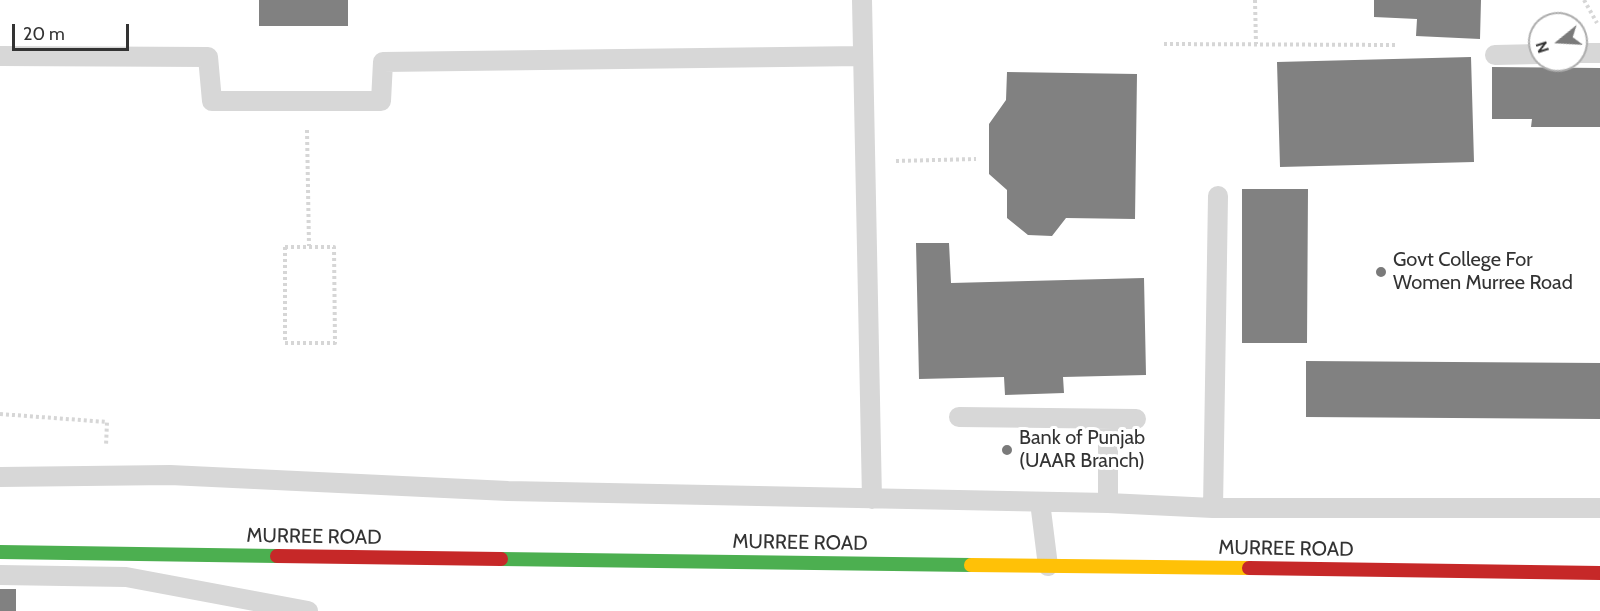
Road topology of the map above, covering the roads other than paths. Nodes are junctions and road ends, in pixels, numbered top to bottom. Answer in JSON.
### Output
{"nodes":[{"id":1,"x":862,"y":0,"type":"edge"},
{"id":2,"x":1528,"y":54,"type":"edge"},
{"id":3,"x":1495,"y":55,"type":"dead end"},
{"id":4,"x":0,"y":56,"type":"edge"},
{"id":5,"x":862,"y":57,"type":"junction"},
{"id":6,"x":1218,"y":196,"type":"dead end"},
{"id":7,"x":959,"y":417,"type":"dead end"},
{"id":8,"x":1108,"y":419,"type":"junction"},
{"id":9,"x":1136,"y":419,"type":"dead end"},
{"id":10,"x":0,"y":477,"type":"edge"},
{"id":11,"x":872,"y":499,"type":"junction"},
{"id":12,"x":1040,"y":502,"type":"junction"},
{"id":13,"x":1108,"y":503,"type":"junction"},
{"id":14,"x":1213,"y":508,"type":"junction"},
{"id":15,"x":1600,"y":508,"type":"edge"},
{"id":16,"x":0,"y":552,"type":"edge"},
{"id":17,"x":1048,"y":566,"type":"junction"},
{"id":18,"x":1600,"y":573,"type":"edge"},
{"id":19,"x":0,"y":575,"type":"edge"},
{"id":20,"x":308,"y":611,"type":"edge"}],
"edges":[{"from":1,"to":5,"type":"lane"},
{"from":2,"to":3,"type":"lane"},
{"from":4,"to":5,"type":"lane"},
{"from":5,"to":11,"type":"lane"},
{"from":6,"to":14,"type":"lane"},
{"from":7,"to":8,"type":"lane"},
{"from":8,"to":9,"type":"lane"},
{"from":8,"to":13,"type":"lane"},
{"from":10,"to":11,"type":"lane"},
{"from":11,"to":12,"type":"lane"},
{"from":12,"to":13,"type":"lane"},
{"from":12,"to":17,"type":"lane"},
{"from":13,"to":14,"type":"lane"},
{"from":14,"to":15,"type":"lane"},
{"from":16,"to":17,"type":"main road","name":"MURREE ROAD"},
{"from":17,"to":18,"type":"main road","name":"MURREE ROAD"},
{"from":19,"to":20,"type":"lane"}]}
